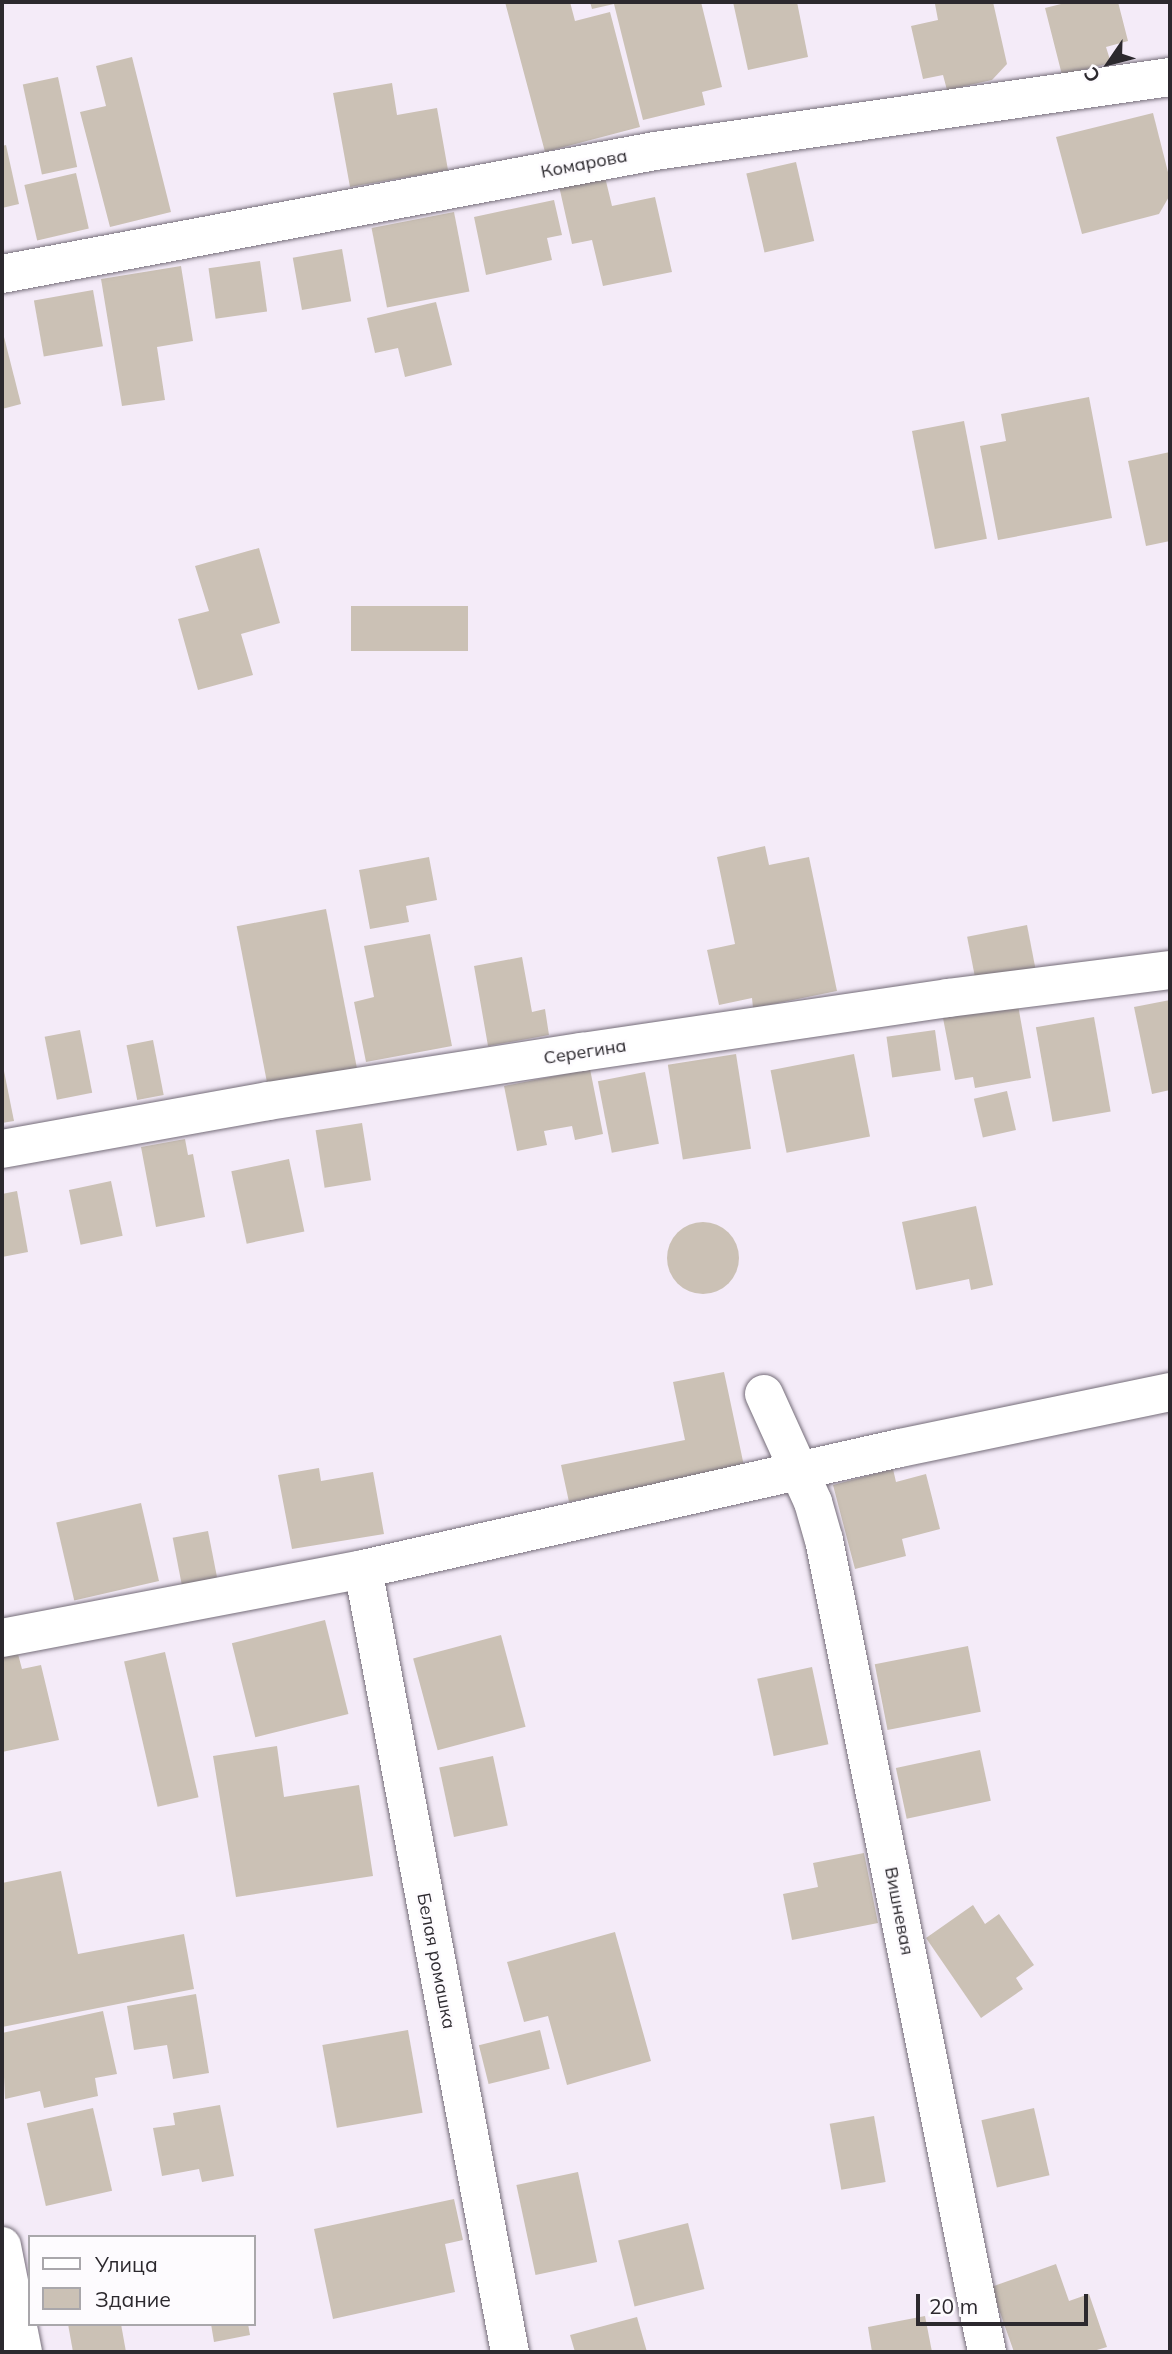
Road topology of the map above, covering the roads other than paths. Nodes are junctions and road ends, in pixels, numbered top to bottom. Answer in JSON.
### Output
{"nodes":[{"id":1,"x":1170,"y":77,"type":"edge"},
{"id":2,"x":2,"y":274,"type":"edge"},
{"id":3,"x":1170,"y":970,"type":"edge"},
{"id":4,"x":2,"y":1149,"type":"edge"},
{"id":5,"x":1170,"y":1392,"type":"edge"},
{"id":6,"x":764,"y":1394,"type":"dead end"},
{"id":7,"x":801,"y":1473,"type":"junction"},
{"id":8,"x":363,"y":1569,"type":"junction"},
{"id":9,"x":2,"y":1638,"type":"edge"},
{"id":10,"x":2,"y":2246,"type":"edge"},
{"id":11,"x":23,"y":2352,"type":"edge"},
{"id":12,"x":510,"y":2352,"type":"edge"},
{"id":13,"x":987,"y":2352,"type":"edge"}],
"edges":[{"from":1,"to":2,"type":"street","name":"Комарова"},
{"from":3,"to":4,"type":"street","name":"Серегина"},
{"from":5,"to":7,"type":"street"},
{"from":6,"to":7,"type":"street","name":"Вишневая"},
{"from":7,"to":8,"type":"street"},
{"from":7,"to":13,"type":"street","name":"Вишневая"},
{"from":8,"to":9,"type":"street"},
{"from":8,"to":12,"type":"street","name":"Белая ромашка"},
{"from":10,"to":11,"type":"street"}]}
